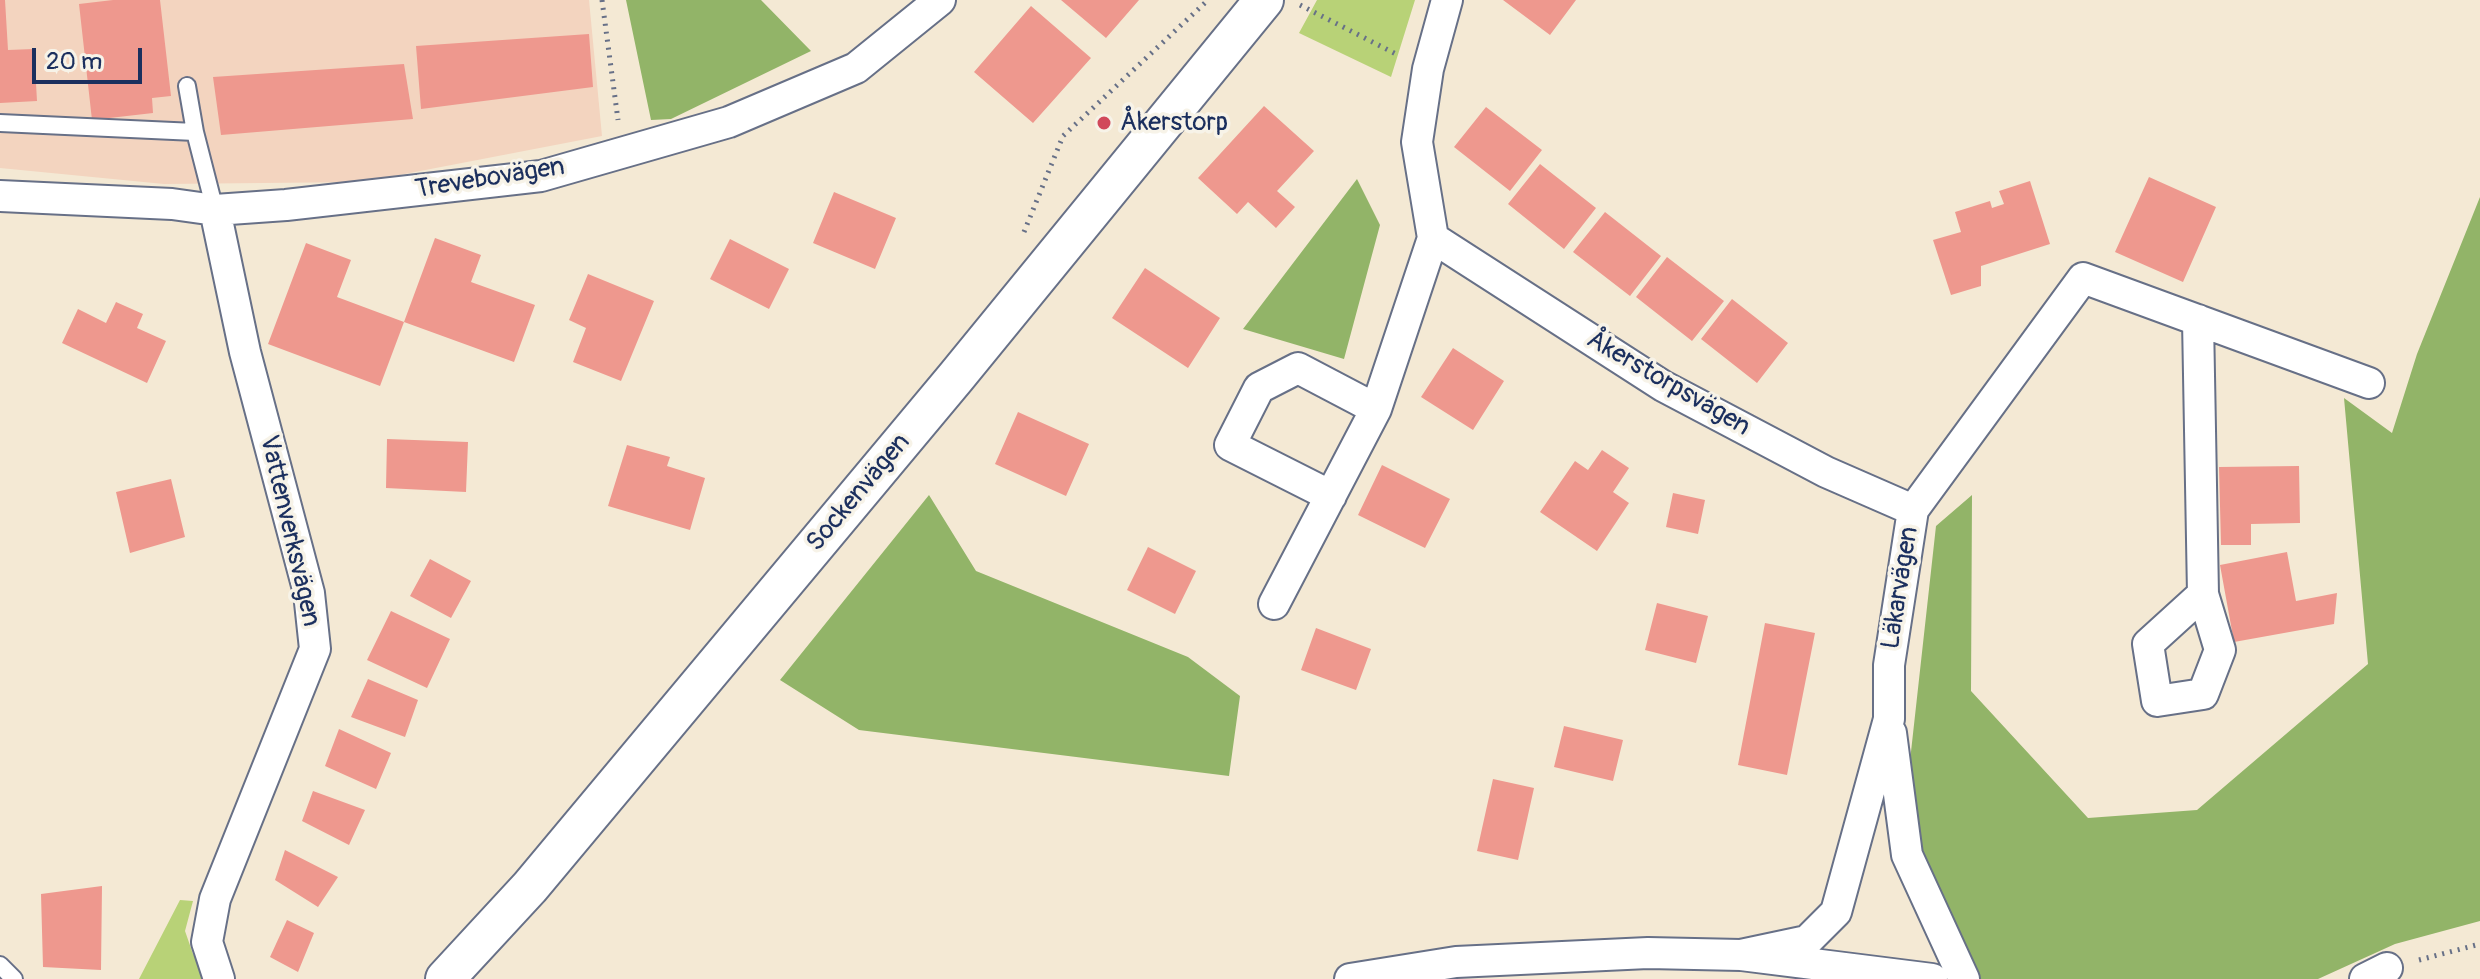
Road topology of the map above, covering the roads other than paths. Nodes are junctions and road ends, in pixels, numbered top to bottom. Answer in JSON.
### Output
{"nodes":[{"id":1,"x":940,"y":0,"type":"edge"},
{"id":2,"x":1264,"y":0,"type":"edge"},
{"id":3,"x":1447,"y":0,"type":"edge"},
{"id":4,"x":187,"y":86,"type":"dead end"},
{"id":5,"x":0,"y":123,"type":"edge"},
{"id":6,"x":195,"y":132,"type":"junction"},
{"id":7,"x":0,"y":196,"type":"edge"},
{"id":8,"x":215,"y":210,"type":"junction"},
{"id":9,"x":1433,"y":238,"type":"junction"},
{"id":10,"x":2198,"y":320,"type":"junction"},
{"id":11,"x":2369,"y":383,"type":"dead end"},
{"id":12,"x":1376,"y":409,"type":"junction"},
{"id":13,"x":1331,"y":496,"type":"junction"},
{"id":14,"x":1913,"y":510,"type":"junction"},
{"id":15,"x":2203,"y":594,"type":"dead end"},
{"id":16,"x":1274,"y":604,"type":"dead end"},
{"id":17,"x":1889,"y":719,"type":"junction"},
{"id":18,"x":0,"y":965,"type":"edge"},
{"id":19,"x":1740,"y":967,"type":"edge"},
{"id":20,"x":14,"y":979,"type":"edge"},
{"id":21,"x":219,"y":979,"type":"edge"},
{"id":22,"x":445,"y":979,"type":"edge"},
{"id":23,"x":1350,"y":979,"type":"edge"},
{"id":24,"x":1932,"y":979,"type":"edge"},
{"id":25,"x":1964,"y":979,"type":"edge"}],
"edges":[{"from":1,"to":8,"type":"street","name":"Trevebovägen"},
{"from":2,"to":22,"type":"street","name":"Sockenvägen"},
{"from":3,"to":9,"type":"street"},
{"from":4,"to":6,"type":"lane"},
{"from":5,"to":6,"type":"lane"},
{"from":6,"to":8,"type":"lane"},
{"from":7,"to":8,"type":"street","name":"Trevebovägen"},
{"from":8,"to":21,"type":"street","name":"Vattenverksvägen"},
{"from":9,"to":12,"type":"street"},
{"from":9,"to":14,"type":"street","name":"Åkerstorpsvägen"},
{"from":10,"to":11,"type":"street","name":"Läkarvägen"},
{"from":10,"to":14,"type":"street","name":"Läkarvägen"},
{"from":10,"to":15,"type":"street"},
{"from":12,"to":13,"type":"street"},
{"from":12,"to":13,"type":"street"},
{"from":13,"to":16,"type":"street"},
{"from":14,"to":17,"type":"street","name":"Läkarvägen"},
{"from":17,"to":19,"type":"street","name":"Läkarvägen"},
{"from":17,"to":25,"type":"street"},
{"from":18,"to":20,"type":"lane"},
{"from":19,"to":23,"type":"street"},
{"from":19,"to":24,"type":"street"}]}
